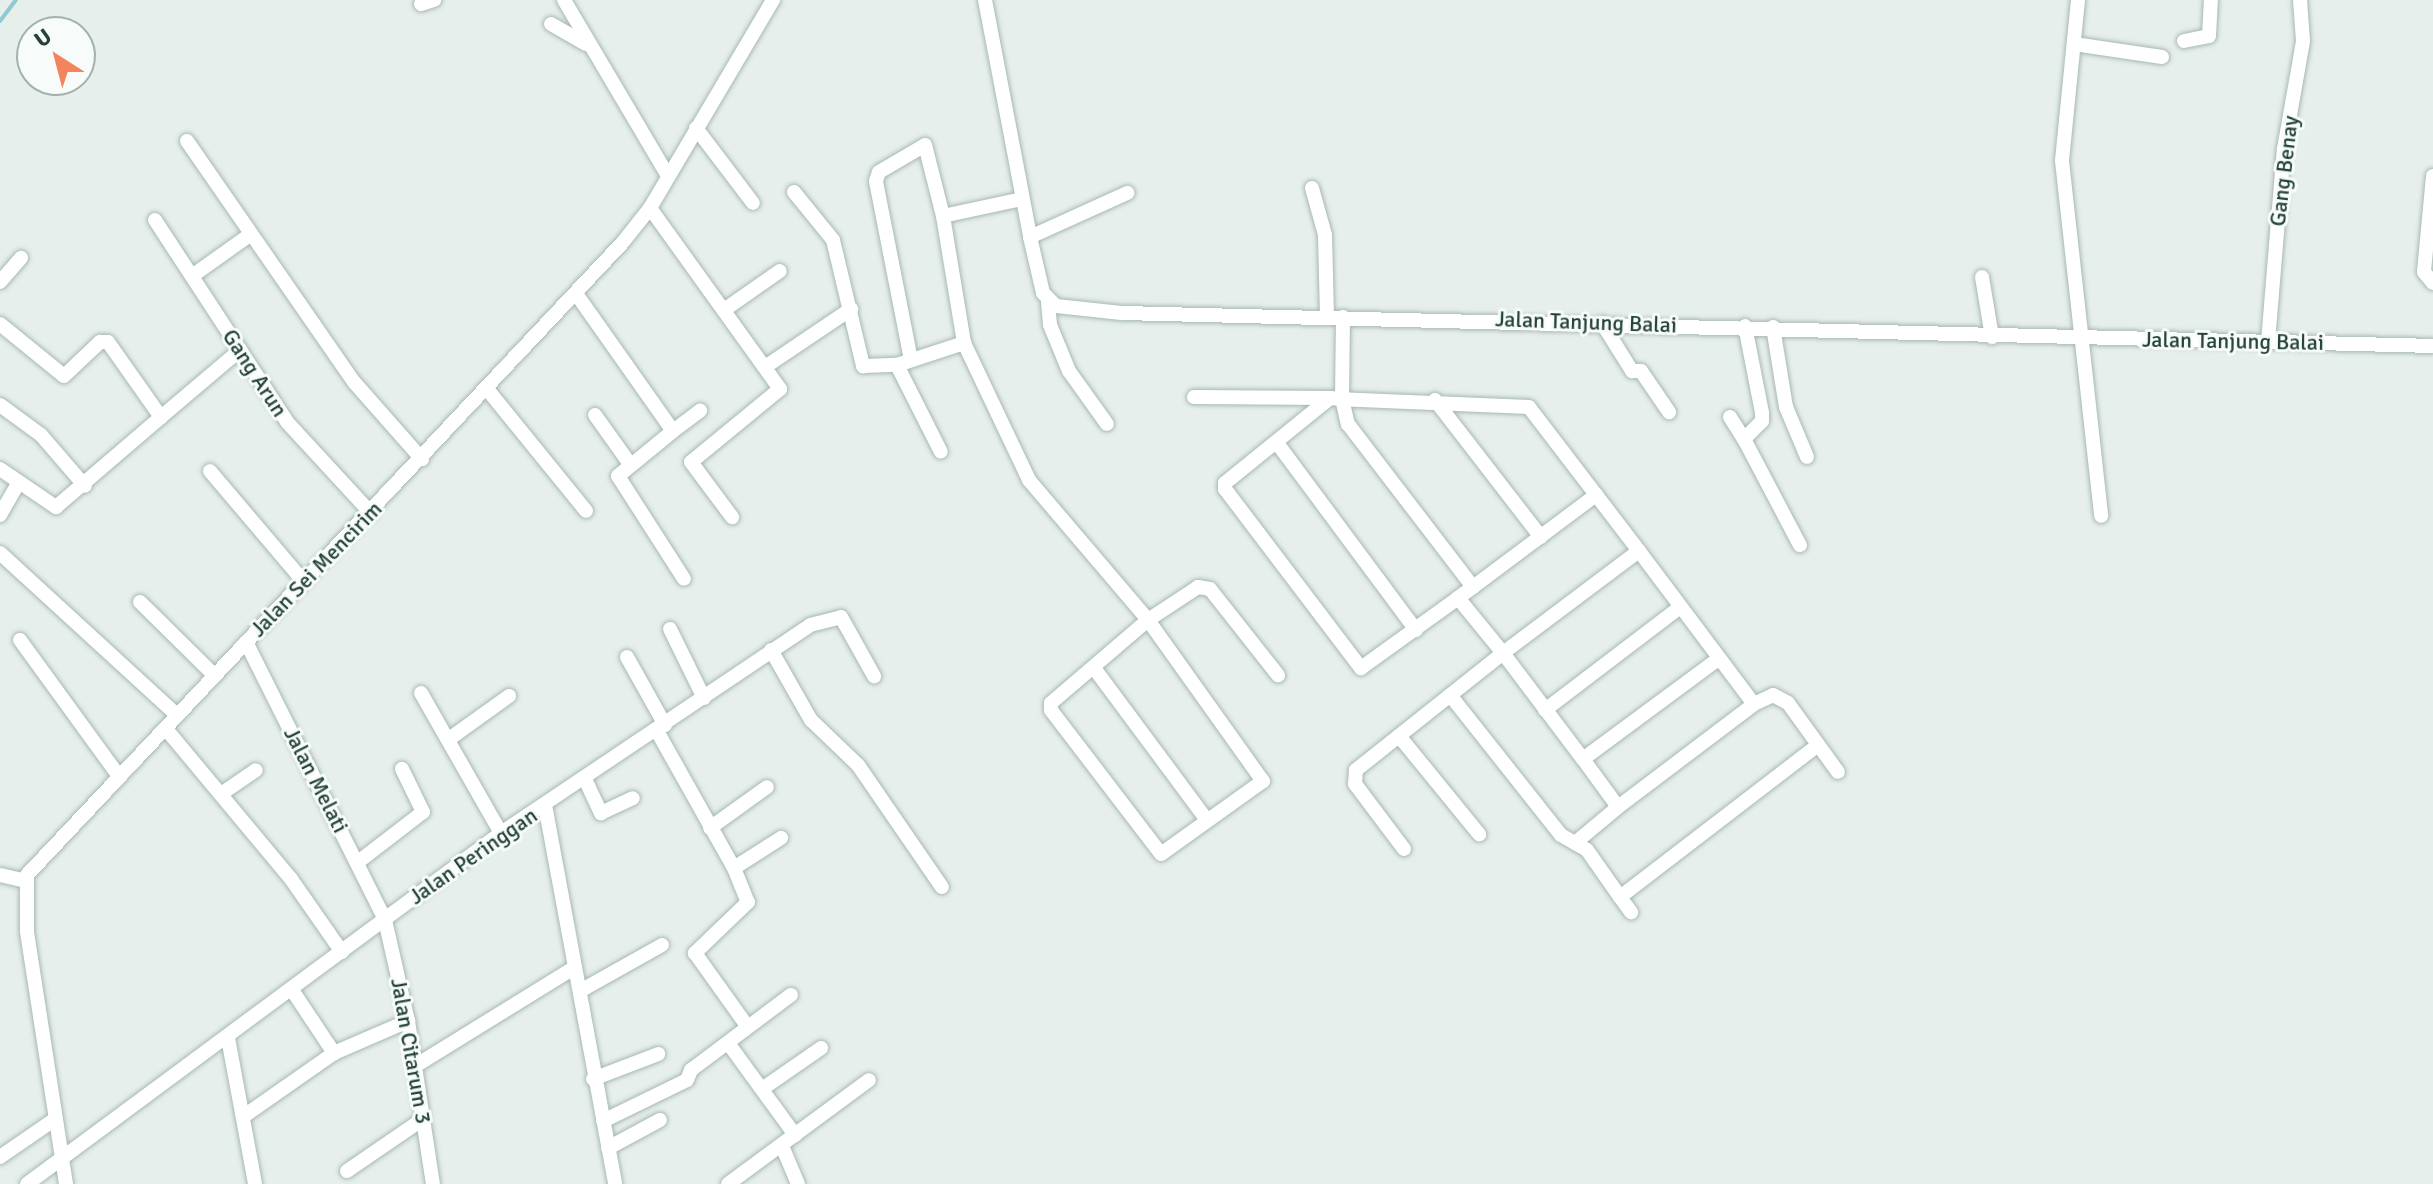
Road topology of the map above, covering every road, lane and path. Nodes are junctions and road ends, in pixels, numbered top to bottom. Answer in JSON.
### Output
{"nodes":[{"id":1,"x":564,"y":0,"type":"edge"},
{"id":2,"x":773,"y":0,"type":"edge"},
{"id":3,"x":985,"y":0,"type":"edge"},
{"id":4,"x":2078,"y":0,"type":"edge"},
{"id":5,"x":2211,"y":0,"type":"edge"},
{"id":6,"x":2300,"y":0,"type":"edge"},
{"id":7,"x":551,"y":24,"type":"dead end"},
{"id":8,"x":2184,"y":41,"type":"dead end"},
{"id":9,"x":2074,"y":44,"type":"junction"},
{"id":10,"x":590,"y":47,"type":"junction"},
{"id":11,"x":2162,"y":57,"type":"dead end"},
{"id":12,"x":696,"y":128,"type":"junction"},
{"id":13,"x":187,"y":141,"type":"dead end"},
{"id":14,"x":668,"y":176,"type":"junction"},
{"id":15,"x":2433,"y":176,"type":"edge"},
{"id":16,"x":1312,"y":188,"type":"dead end"},
{"id":17,"x":794,"y":192,"type":"dead end"},
{"id":18,"x":1127,"y":193,"type":"dead end"},
{"id":19,"x":1022,"y":199,"type":"junction"},
{"id":20,"x":753,"y":203,"type":"dead end"},
{"id":21,"x":650,"y":208,"type":"junction"},
{"id":22,"x":943,"y":216,"type":"junction"},
{"id":23,"x":155,"y":220,"type":"dead end"},
{"id":24,"x":251,"y":234,"type":"junction"},
{"id":25,"x":1030,"y":237,"type":"junction"},
{"id":26,"x":21,"y":258,"type":"dead end"},
{"id":27,"x":780,"y":271,"type":"dead end"},
{"id":28,"x":192,"y":276,"type":"junction"},
{"id":29,"x":1982,"y":277,"type":"dead end"},
{"id":30,"x":0,"y":282,"type":"edge"},
{"id":31,"x":2433,"y":283,"type":"edge"},
{"id":32,"x":577,"y":295,"type":"junction"},
{"id":33,"x":1048,"y":302,"type":"junction"},
{"id":34,"x":851,"y":309,"type":"junction"},
{"id":35,"x":724,"y":310,"type":"junction"},
{"id":36,"x":1335,"y":317,"type":"junction"},
{"id":37,"x":1602,"y":323,"type":"junction"},
{"id":38,"x":0,"y":324,"type":"edge"},
{"id":39,"x":1745,"y":326,"type":"junction"},
{"id":40,"x":1773,"y":327,"type":"junction"},
{"id":41,"x":1992,"y":337,"type":"junction"},
{"id":42,"x":2085,"y":338,"type":"junction"},
{"id":43,"x":2268,"y":342,"type":"junction"},
{"id":44,"x":964,"y":343,"type":"junction"},
{"id":45,"x":2433,"y":346,"type":"edge"},
{"id":46,"x":240,"y":350,"type":"junction"},
{"id":47,"x":904,"y":363,"type":"junction"},
{"id":48,"x":765,"y":367,"type":"junction"},
{"id":49,"x":487,"y":389,"type":"junction"},
{"id":50,"x":1194,"y":397,"type":"dead end"},
{"id":51,"x":1336,"y":399,"type":"junction"},
{"id":52,"x":1435,"y":400,"type":"junction"},
{"id":53,"x":0,"y":405,"type":"edge"},
{"id":54,"x":700,"y":411,"type":"dead end"},
{"id":55,"x":1669,"y":412,"type":"dead end"},
{"id":56,"x":595,"y":415,"type":"dead end"},
{"id":57,"x":161,"y":417,"type":"junction"},
{"id":58,"x":1730,"y":417,"type":"dead end"},
{"id":59,"x":1107,"y":424,"type":"dead end"},
{"id":60,"x":673,"y":431,"type":"junction"},
{"id":61,"x":1744,"y":439,"type":"junction"},
{"id":62,"x":1277,"y":443,"type":"junction"},
{"id":63,"x":941,"y":452,"type":"dead end"},
{"id":64,"x":1807,"y":457,"type":"dead end"},
{"id":65,"x":422,"y":459,"type":"junction"},
{"id":66,"x":630,"y":464,"type":"junction"},
{"id":67,"x":0,"y":469,"type":"edge"},
{"id":68,"x":210,"y":471,"type":"dead end"},
{"id":69,"x":19,"y":482,"type":"junction"},
{"id":70,"x":85,"y":486,"type":"junction"},
{"id":71,"x":1596,"y":495,"type":"junction"},
{"id":72,"x":586,"y":511,"type":"dead end"},
{"id":73,"x":371,"y":513,"type":"junction"},
{"id":74,"x":0,"y":515,"type":"edge"},
{"id":75,"x":2101,"y":516,"type":"dead end"},
{"id":76,"x":732,"y":517,"type":"dead end"},
{"id":77,"x":1541,"y":537,"type":"junction"},
{"id":78,"x":1800,"y":545,"type":"dead end"},
{"id":79,"x":1639,"y":551,"type":"junction"},
{"id":80,"x":0,"y":553,"type":"edge"},
{"id":81,"x":684,"y":579,"type":"dead end"},
{"id":82,"x":304,"y":582,"type":"junction"},
{"id":83,"x":1473,"y":587,"type":"junction"},
{"id":84,"x":1458,"y":598,"type":"junction"},
{"id":85,"x":140,"y":602,"type":"dead end"},
{"id":86,"x":1680,"y":607,"type":"junction"},
{"id":87,"x":1148,"y":620,"type":"junction"},
{"id":88,"x":670,"y":629,"type":"dead end"},
{"id":89,"x":1416,"y":630,"type":"junction"},
{"id":90,"x":20,"y":640,"type":"dead end"},
{"id":91,"x":246,"y":642,"type":"junction"},
{"id":92,"x":771,"y":650,"type":"junction"},
{"id":93,"x":1503,"y":653,"type":"junction"},
{"id":94,"x":627,"y":657,"type":"dead end"},
{"id":95,"x":1718,"y":659,"type":"junction"},
{"id":96,"x":1094,"y":668,"type":"junction"},
{"id":97,"x":214,"y":675,"type":"junction"},
{"id":98,"x":1278,"y":675,"type":"dead end"},
{"id":99,"x":874,"y":676,"type":"dead end"},
{"id":100,"x":421,"y":693,"type":"dead end"},
{"id":101,"x":1450,"y":695,"type":"junction"},
{"id":102,"x":509,"y":696,"type":"dead end"},
{"id":103,"x":704,"y":698,"type":"junction"},
{"id":104,"x":1754,"y":704,"type":"junction"},
{"id":105,"x":1545,"y":710,"type":"junction"},
{"id":106,"x":177,"y":715,"type":"junction"},
{"id":107,"x":661,"y":728,"type":"junction"},
{"id":108,"x":166,"y":729,"type":"junction"},
{"id":109,"x":1399,"y":736,"type":"junction"},
{"id":110,"x":449,"y":739,"type":"junction"},
{"id":111,"x":1817,"y":746,"type":"junction"},
{"id":112,"x":1583,"y":759,"type":"junction"},
{"id":113,"x":402,"y":769,"type":"dead end"},
{"id":114,"x":256,"y":770,"type":"dead end"},
{"id":115,"x":1838,"y":772,"type":"dead end"},
{"id":116,"x":118,"y":775,"type":"junction"},
{"id":117,"x":585,"y":779,"type":"junction"},
{"id":118,"x":767,"y":787,"type":"dead end"},
{"id":119,"x":221,"y":794,"type":"junction"},
{"id":120,"x":633,"y":798,"type":"dead end"},
{"id":121,"x":545,"y":805,"type":"junction"},
{"id":122,"x":1618,"y":807,"type":"junction"},
{"id":123,"x":1207,"y":820,"type":"junction"},
{"id":124,"x":710,"y":828,"type":"junction"},
{"id":125,"x":501,"y":833,"type":"junction"},
{"id":126,"x":1479,"y":834,"type":"dead end"},
{"id":127,"x":781,"y":838,"type":"dead end"},
{"id":128,"x":1575,"y":843,"type":"junction"},
{"id":129,"x":1404,"y":849,"type":"dead end"},
{"id":130,"x":358,"y":862,"type":"junction"},
{"id":131,"x":734,"y":868,"type":"junction"},
{"id":132,"x":0,"y":875,"type":"edge"},
{"id":133,"x":25,"y":881,"type":"junction"},
{"id":134,"x":942,"y":887,"type":"dead end"},
{"id":135,"x":1620,"y":897,"type":"junction"},
{"id":136,"x":1631,"y":912,"type":"dead end"},
{"id":137,"x":385,"y":920,"type":"junction"},
{"id":138,"x":662,"y":945,"type":"dead end"},
{"id":139,"x":342,"y":952,"type":"junction"},
{"id":140,"x":575,"y":967,"type":"junction"},
{"id":141,"x":292,"y":990,"type":"junction"},
{"id":142,"x":580,"y":991,"type":"junction"},
{"id":143,"x":791,"y":995,"type":"dead end"},
{"id":144,"x":408,"y":1021,"type":"junction"},
{"id":145,"x":747,"y":1026,"type":"junction"},
{"id":146,"x":228,"y":1038,"type":"junction"},
{"id":147,"x":728,"y":1043,"type":"junction"},
{"id":148,"x":821,"y":1048,"type":"dead end"},
{"id":149,"x":334,"y":1053,"type":"junction"},
{"id":150,"x":658,"y":1054,"type":"dead end"},
{"id":151,"x":415,"y":1066,"type":"junction"},
{"id":152,"x":593,"y":1079,"type":"junction"},
{"id":153,"x":869,"y":1080,"type":"dead end"},
{"id":154,"x":762,"y":1089,"type":"junction"},
{"id":155,"x":244,"y":1116,"type":"junction"},
{"id":156,"x":55,"y":1119,"type":"junction"},
{"id":157,"x":423,"y":1119,"type":"junction"},
{"id":158,"x":660,"y":1120,"type":"dead end"},
{"id":159,"x":603,"y":1121,"type":"junction"},
{"id":160,"x":795,"y":1135,"type":"junction"},
{"id":161,"x":782,"y":1146,"type":"junction"},
{"id":162,"x":608,"y":1148,"type":"junction"},
{"id":163,"x":0,"y":1157,"type":"edge"},
{"id":164,"x":62,"y":1158,"type":"junction"},
{"id":165,"x":347,"y":1171,"type":"dead end"},
{"id":166,"x":27,"y":1184,"type":"edge"},
{"id":167,"x":66,"y":1184,"type":"edge"},
{"id":168,"x":255,"y":1184,"type":"edge"},
{"id":169,"x":433,"y":1184,"type":"edge"},
{"id":170,"x":615,"y":1184,"type":"edge"},
{"id":171,"x":728,"y":1184,"type":"edge"},
{"id":172,"x":798,"y":1184,"type":"edge"}],
"edges":[{"from":1,"to":10,"type":"street"},
{"from":2,"to":12,"type":"street","name":"Jalan Sei Mencirim"},
{"from":3,"to":19,"type":"street"},
{"from":4,"to":9,"type":"street"},
{"from":5,"to":8,"type":"street"},
{"from":6,"to":43,"type":"street","name":"Gang Benay"},
{"from":7,"to":10,"type":"street"},
{"from":9,"to":11,"type":"street"},
{"from":9,"to":42,"type":"street"},
{"from":10,"to":14,"type":"street"},
{"from":12,"to":14,"type":"street","name":"Jalan Sei Mencirim"},
{"from":12,"to":20,"type":"street"},
{"from":13,"to":24,"type":"street"},
{"from":14,"to":21,"type":"street","name":"Jalan Sei Mencirim"},
{"from":15,"to":31,"type":"street"},
{"from":16,"to":36,"type":"street"},
{"from":17,"to":34,"type":"street"},
{"from":18,"to":25,"type":"street"},
{"from":19,"to":22,"type":"street"},
{"from":19,"to":25,"type":"street"},
{"from":21,"to":32,"type":"street","name":"Jalan Sei Mencirim"},
{"from":21,"to":35,"type":"street"},
{"from":22,"to":44,"type":"street"},
{"from":22,"to":47,"type":"street"},
{"from":23,"to":28,"type":"street","name":"Gang Arun"},
{"from":24,"to":28,"type":"street"},
{"from":24,"to":65,"type":"street"},
{"from":25,"to":33,"type":"street"},
{"from":26,"to":30,"type":"street"},
{"from":27,"to":35,"type":"street"},
{"from":28,"to":46,"type":"street","name":"Gang Arun"},
{"from":29,"to":41,"type":"street"},
{"from":32,"to":49,"type":"street","name":"Jalan Sei Mencirim"},
{"from":32,"to":60,"type":"street"},
{"from":33,"to":36,"type":"street","name":"Jalan Tanjung Balai"},
{"from":33,"to":59,"type":"street"},
{"from":34,"to":47,"type":"street"},
{"from":34,"to":48,"type":"street"},
{"from":35,"to":48,"type":"street"},
{"from":36,"to":37,"type":"street","name":"Jalan Tanjung Balai"},
{"from":36,"to":51,"type":"street"},
{"from":37,"to":39,"type":"street","name":"Jalan Tanjung Balai"},
{"from":37,"to":55,"type":"street"},
{"from":38,"to":57,"type":"street"},
{"from":39,"to":40,"type":"street","name":"Jalan Tanjung Balai"},
{"from":39,"to":61,"type":"street"},
{"from":40,"to":41,"type":"street","name":"Jalan Tanjung Balai"},
{"from":40,"to":64,"type":"street"},
{"from":41,"to":42,"type":"street","name":"Jalan Tanjung Balai"},
{"from":42,"to":43,"type":"street","name":"Jalan Tanjung Balai"},
{"from":42,"to":75,"type":"street"},
{"from":43,"to":45,"type":"street","name":"Jalan Tanjung Balai"},
{"from":44,"to":47,"type":"street"},
{"from":44,"to":87,"type":"street"},
{"from":46,"to":57,"type":"street"},
{"from":46,"to":73,"type":"street","name":"Gang Arun"},
{"from":47,"to":63,"type":"street"},
{"from":48,"to":76,"type":"street"},
{"from":49,"to":65,"type":"street","name":"Jalan Sei Mencirim"},
{"from":49,"to":72,"type":"street"},
{"from":50,"to":51,"type":"street"},
{"from":51,"to":52,"type":"street"},
{"from":51,"to":62,"type":"street"},
{"from":51,"to":83,"type":"street"},
{"from":52,"to":71,"type":"street"},
{"from":52,"to":77,"type":"street"},
{"from":53,"to":70,"type":"street"},
{"from":54,"to":60,"type":"street"},
{"from":56,"to":66,"type":"street"},
{"from":57,"to":70,"type":"street"},
{"from":58,"to":61,"type":"street"},
{"from":60,"to":66,"type":"street"},
{"from":61,"to":78,"type":"street"},
{"from":62,"to":89,"type":"street"},
{"from":62,"to":89,"type":"street"},
{"from":65,"to":73,"type":"street","name":"Jalan Sei Mencirim"},
{"from":66,"to":81,"type":"street"},
{"from":67,"to":69,"type":"street"},
{"from":68,"to":82,"type":"street"},
{"from":69,"to":70,"type":"street"},
{"from":69,"to":74,"type":"street"},
{"from":71,"to":77,"type":"street"},
{"from":71,"to":79,"type":"street"},
{"from":73,"to":82,"type":"street","name":"Jalan Sei Mencirim"},
{"from":77,"to":83,"type":"street"},
{"from":79,"to":86,"type":"street"},
{"from":79,"to":93,"type":"street"},
{"from":80,"to":106,"type":"street"},
{"from":82,"to":91,"type":"street","name":"Jalan Sei Mencirim"},
{"from":83,"to":84,"type":"street"},
{"from":84,"to":89,"type":"street"},
{"from":84,"to":93,"type":"street"},
{"from":85,"to":97,"type":"street"},
{"from":86,"to":95,"type":"street"},
{"from":86,"to":105,"type":"street"},
{"from":87,"to":96,"type":"street"},
{"from":87,"to":98,"type":"street"},
{"from":87,"to":123,"type":"street"},
{"from":88,"to":103,"type":"street"},
{"from":90,"to":116,"type":"street"},
{"from":91,"to":97,"type":"street","name":"Jalan Sei Mencirim"},
{"from":91,"to":130,"type":"street","name":"Jalan Melati"},
{"from":92,"to":99,"type":"street","name":"Jalan Peringgan"},
{"from":92,"to":103,"type":"street","name":"Jalan Peringgan"},
{"from":92,"to":134,"type":"street"},
{"from":93,"to":101,"type":"street"},
{"from":93,"to":105,"type":"street"},
{"from":94,"to":107,"type":"street"},
{"from":95,"to":104,"type":"street"},
{"from":95,"to":112,"type":"street"},
{"from":96,"to":123,"type":"street"},
{"from":96,"to":123,"type":"street"},
{"from":97,"to":106,"type":"street","name":"Jalan Sei Mencirim"},
{"from":100,"to":110,"type":"street"},
{"from":101,"to":109,"type":"street"},
{"from":101,"to":128,"type":"street"},
{"from":102,"to":110,"type":"street"},
{"from":103,"to":107,"type":"street","name":"Jalan Peringgan"},
{"from":104,"to":111,"type":"street"},
{"from":104,"to":122,"type":"street"},
{"from":105,"to":112,"type":"street"},
{"from":106,"to":108,"type":"street","name":"Jalan Sei Mencirim"},
{"from":107,"to":117,"type":"street","name":"Jalan Peringgan"},
{"from":107,"to":124,"type":"street"},
{"from":108,"to":116,"type":"street","name":"Jalan Sei Mencirim"},
{"from":108,"to":119,"type":"street"},
{"from":109,"to":126,"type":"street"},
{"from":109,"to":129,"type":"street"},
{"from":110,"to":125,"type":"street"},
{"from":111,"to":115,"type":"street"},
{"from":111,"to":135,"type":"street"},
{"from":112,"to":122,"type":"street"},
{"from":113,"to":130,"type":"street"},
{"from":114,"to":119,"type":"street"},
{"from":116,"to":133,"type":"street","name":"Jalan Sei Mencirim"},
{"from":117,"to":120,"type":"street"},
{"from":117,"to":121,"type":"street","name":"Jalan Peringgan"},
{"from":118,"to":124,"type":"street"},
{"from":119,"to":139,"type":"street"},
{"from":121,"to":125,"type":"street","name":"Jalan Peringgan"},
{"from":121,"to":140,"type":"street"},
{"from":122,"to":128,"type":"street"},
{"from":124,"to":131,"type":"street"},
{"from":125,"to":137,"type":"street","name":"Jalan Peringgan"},
{"from":127,"to":131,"type":"street"},
{"from":128,"to":135,"type":"street"},
{"from":130,"to":137,"type":"street","name":"Jalan Melati"},
{"from":131,"to":145,"type":"street"},
{"from":132,"to":133,"type":"street"},
{"from":133,"to":156,"type":"street"},
{"from":135,"to":136,"type":"street"},
{"from":137,"to":139,"type":"street","name":"Jalan Peringgan"},
{"from":137,"to":144,"type":"street","name":"Jalan Citarum 3"},
{"from":138,"to":142,"type":"street"},
{"from":139,"to":141,"type":"street","name":"Jalan Peringgan"},
{"from":140,"to":142,"type":"street"},
{"from":140,"to":151,"type":"street"},
{"from":141,"to":146,"type":"street","name":"Jalan Peringgan"},
{"from":141,"to":149,"type":"street"},
{"from":142,"to":152,"type":"street"},
{"from":143,"to":145,"type":"street"},
{"from":144,"to":149,"type":"street"},
{"from":144,"to":151,"type":"street","name":"Jalan Citarum 3"},
{"from":145,"to":147,"type":"street"},
{"from":146,"to":155,"type":"street"},
{"from":146,"to":164,"type":"street","name":"Jalan Peringgan"},
{"from":147,"to":154,"type":"street"},
{"from":147,"to":159,"type":"street"},
{"from":148,"to":154,"type":"street"},
{"from":149,"to":155,"type":"street"},
{"from":150,"to":152,"type":"street"},
{"from":151,"to":157,"type":"street","name":"Jalan Citarum 3"},
{"from":152,"to":159,"type":"street"},
{"from":153,"to":160,"type":"street"},
{"from":154,"to":160,"type":"street"},
{"from":155,"to":168,"type":"street"},
{"from":156,"to":163,"type":"street"},
{"from":156,"to":164,"type":"street"},
{"from":157,"to":165,"type":"street"},
{"from":157,"to":169,"type":"street","name":"Jalan Citarum 3"},
{"from":158,"to":162,"type":"street"},
{"from":159,"to":162,"type":"street"},
{"from":160,"to":161,"type":"street"},
{"from":161,"to":171,"type":"street"},
{"from":161,"to":172,"type":"street"},
{"from":162,"to":170,"type":"street"},
{"from":164,"to":166,"type":"street","name":"Jalan Peringgan"},
{"from":164,"to":167,"type":"street"}]}
